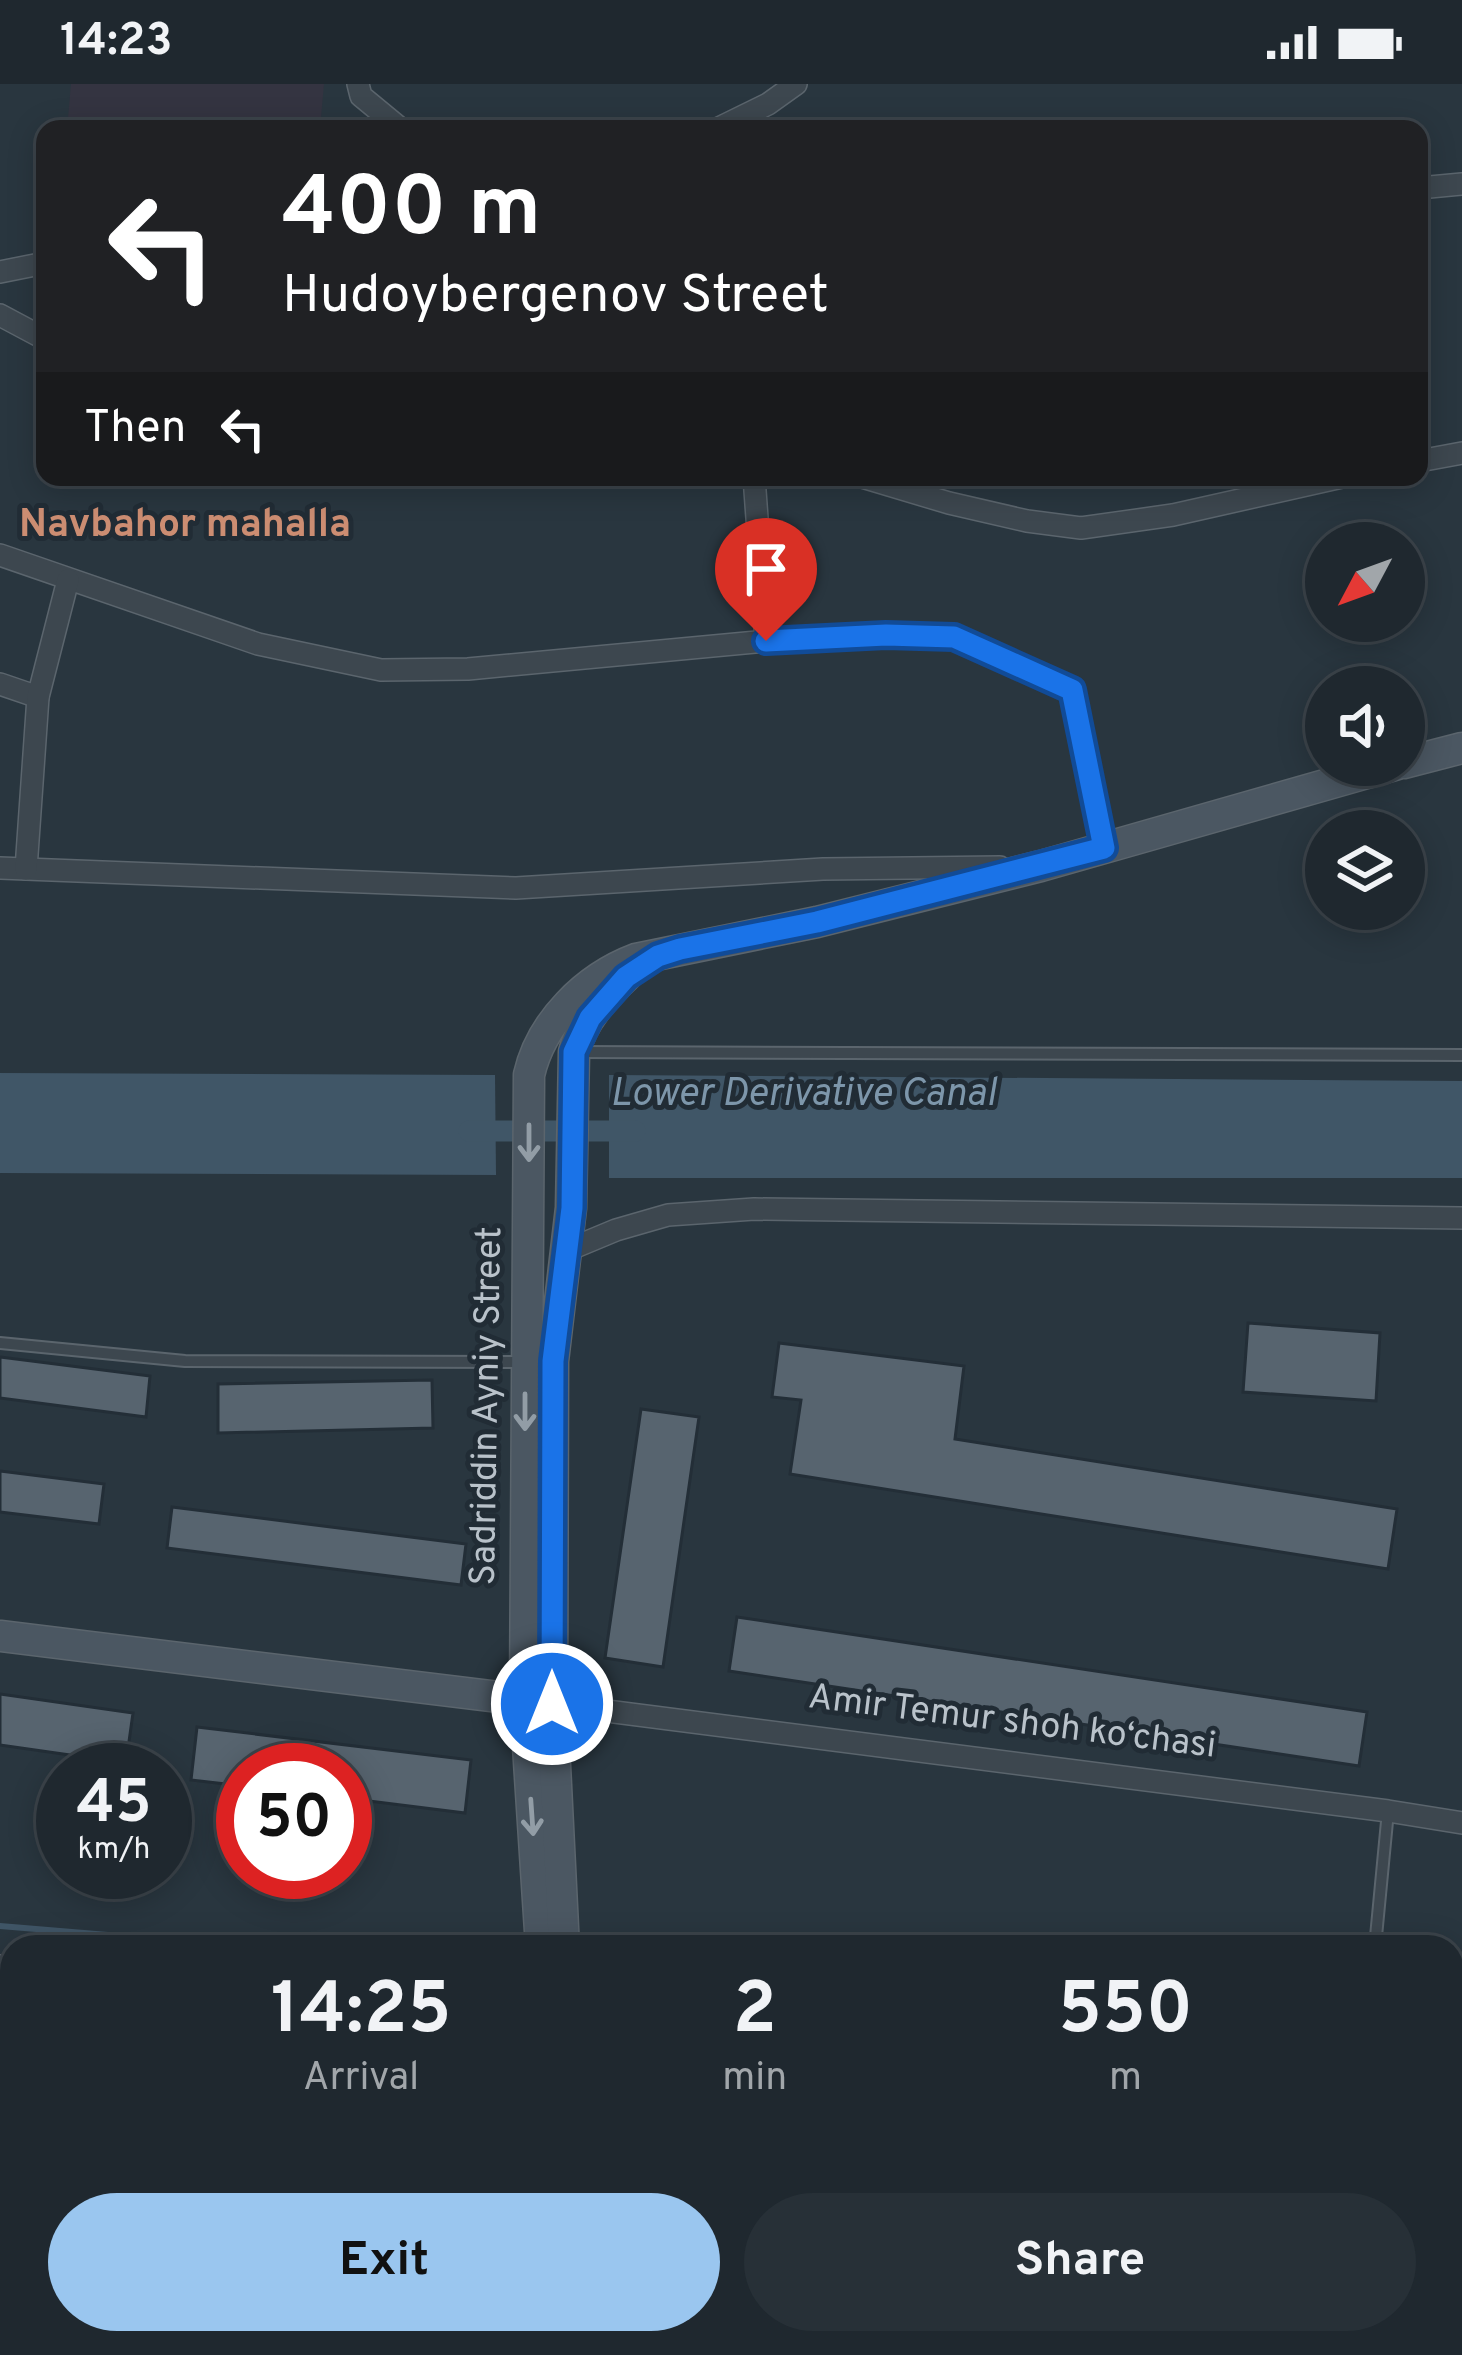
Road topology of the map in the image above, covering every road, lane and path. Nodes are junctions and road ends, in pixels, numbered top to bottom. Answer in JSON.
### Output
{"nodes":[{"id":1,"x":358,"y":84,"type":"edge"},
{"id":2,"x":796,"y":84,"type":"edge"},
{"id":3,"x":390,"y":120,"type":"edge"},
{"id":4,"x":735,"y":120,"type":"edge"},
{"id":5,"x":1462,"y":184,"type":"edge"},
{"id":6,"x":1428,"y":187,"type":"edge"},
{"id":7,"x":36,"y":264,"type":"edge"},
{"id":8,"x":0,"y":272,"type":"edge"},
{"id":9,"x":0,"y":315,"type":"edge"},
{"id":10,"x":36,"y":335,"type":"edge"},
{"id":11,"x":1462,"y":453,"type":"edge"},
{"id":12,"x":1428,"y":459,"type":"edge"},
{"id":13,"x":755,"y":486,"type":"edge"},
{"id":14,"x":892,"y":486,"type":"edge"},
{"id":15,"x":1301,"y":486,"type":"edge"},
{"id":16,"x":0,"y":555,"type":"edge"},
{"id":17,"x":68,"y":580,"type":"junction"},
{"id":18,"x":766,"y":641,"type":"junction"},
{"id":19,"x":0,"y":684,"type":"edge"},
{"id":20,"x":38,"y":697,"type":"junction"},
{"id":21,"x":1462,"y":748,"type":"edge"},
{"id":22,"x":1425,"y":758,"type":"edge"},
{"id":23,"x":1322,"y":786,"type":"edge"},
{"id":24,"x":1104,"y":848,"type":"junction"},
{"id":25,"x":1041,"y":866,"type":"junction"},
{"id":26,"x":0,"y":868,"type":"edge"},
{"id":27,"x":26,"y":869,"type":"junction"},
{"id":28,"x":680,"y":949,"type":"junction"},
{"id":29,"x":1462,"y":1055,"type":"edge"},
{"id":30,"x":573,"y":1064,"type":"junction"},
{"id":31,"x":1462,"y":1218,"type":"edge"},
{"id":32,"x":568,"y":1250,"type":"junction"},
{"id":33,"x":0,"y":1343,"type":"edge"},
{"id":34,"x":525,"y":1362,"type":"junction"},
{"id":35,"x":0,"y":1636,"type":"edge"},
{"id":36,"x":538,"y":1702,"type":"junction"},
{"id":37,"x":1388,"y":1811,"type":"junction"},
{"id":38,"x":1462,"y":1823,"type":"edge"},
{"id":39,"x":542,"y":1935,"type":"edge"},
{"id":40,"x":563,"y":1935,"type":"edge"},
{"id":41,"x":1376,"y":1935,"type":"edge"}],
"edges":[{"from":1,"to":3,"type":"street"},
{"from":2,"to":4,"type":"street"},
{"from":5,"to":6,"type":"street"},
{"from":7,"to":8,"type":"street"},
{"from":9,"to":10,"type":"street"},
{"from":11,"to":12,"type":"street"},
{"from":13,"to":18,"type":"street"},
{"from":14,"to":15,"type":"street"},
{"from":16,"to":17,"type":"street"},
{"from":17,"to":18,"type":"street"},
{"from":17,"to":20,"type":"street"},
{"from":18,"to":24,"type":"street"},
{"from":19,"to":20,"type":"street"},
{"from":20,"to":27,"type":"street"},
{"from":21,"to":22,"type":"main road","name":"Sadriddin Ayniy Street"},
{"from":23,"to":24,"type":"main road","name":"Sadriddin Ayniy Street"},
{"from":24,"to":25,"type":"main road","name":"Sadriddin Ayniy Street"},
{"from":25,"to":27,"type":"street","name":"Sadriddin Ayniy Street"},
{"from":25,"to":28,"type":"main road","name":"Sadriddin Ayniy Street"},
{"from":26,"to":27,"type":"street","name":"Sadriddin Ayniy Street"},
{"from":28,"to":30,"type":"main road","name":"Sadriddin Ayniy Street"},
{"from":28,"to":34,"type":"main road","name":"Sadriddin Ayniy Street","one_way":true},
{"from":29,"to":30,"type":"lane"},
{"from":30,"to":32,"type":"main road","name":"Sadriddin Ayniy Street"},
{"from":31,"to":32,"type":"street"},
{"from":32,"to":36,"type":"main road","name":"Sadriddin Ayniy Street"},
{"from":33,"to":34,"type":"lane"},
{"from":34,"to":36,"type":"main road","name":"Sadriddin Ayniy Street","one_way":true},
{"from":35,"to":36,"type":"main road","name":"Amir Temur shoh ko‘chasi"},
{"from":36,"to":37,"type":"street","name":"Amir Temur shoh ko‘chasi"},
{"from":36,"to":39,"type":"main road","name":"Sadriddin Ayniy Street","one_way":true},
{"from":36,"to":40,"type":"main road","name":"Sadriddin Ayniy Street"},
{"from":37,"to":38,"type":"street","name":"Amir Temur shoh ko‘chasi"},
{"from":37,"to":41,"type":"lane"}]}
